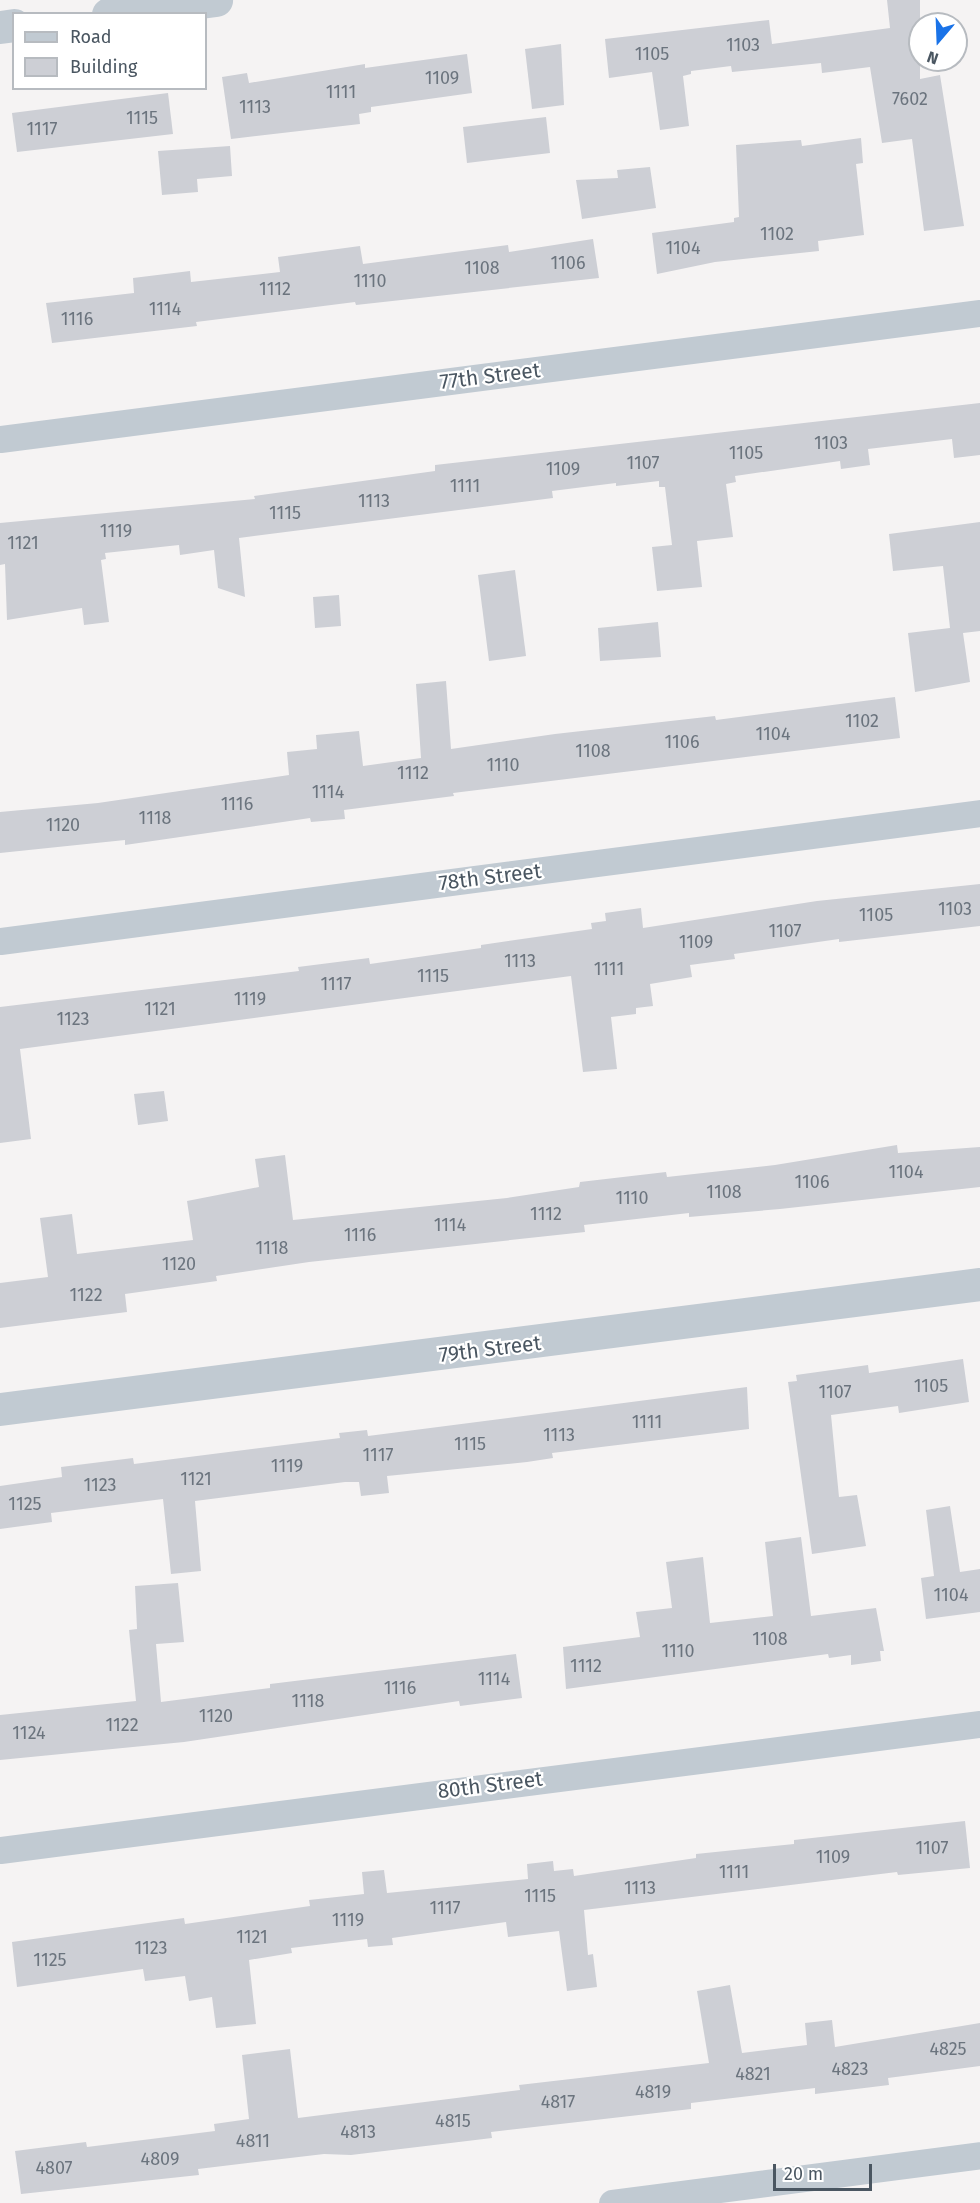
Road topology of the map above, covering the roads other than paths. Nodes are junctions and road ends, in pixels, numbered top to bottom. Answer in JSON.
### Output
{"nodes":[{"id":1,"x":216,"y":0,"type":"edge"},
{"id":2,"x":123,"y":12,"type":"edge"},
{"id":3,"x":980,"y":313,"type":"edge"},
{"id":4,"x":0,"y":439,"type":"edge"},
{"id":5,"x":980,"y":813,"type":"edge"},
{"id":6,"x":0,"y":941,"type":"edge"},
{"id":7,"x":980,"y":1284,"type":"edge"},
{"id":8,"x":0,"y":1409,"type":"edge"},
{"id":9,"x":980,"y":1724,"type":"edge"},
{"id":10,"x":0,"y":1850,"type":"edge"},
{"id":11,"x":980,"y":2155,"type":"edge"},
{"id":12,"x":612,"y":2203,"type":"edge"}],
"edges":[{"from":1,"to":2,"type":"street"},
{"from":3,"to":4,"type":"street","name":"77th Street"},
{"from":5,"to":6,"type":"street","name":"78th Street"},
{"from":7,"to":8,"type":"street","name":"79th Street"},
{"from":9,"to":10,"type":"street","name":"80th Street"},
{"from":11,"to":12,"type":"street"}]}
